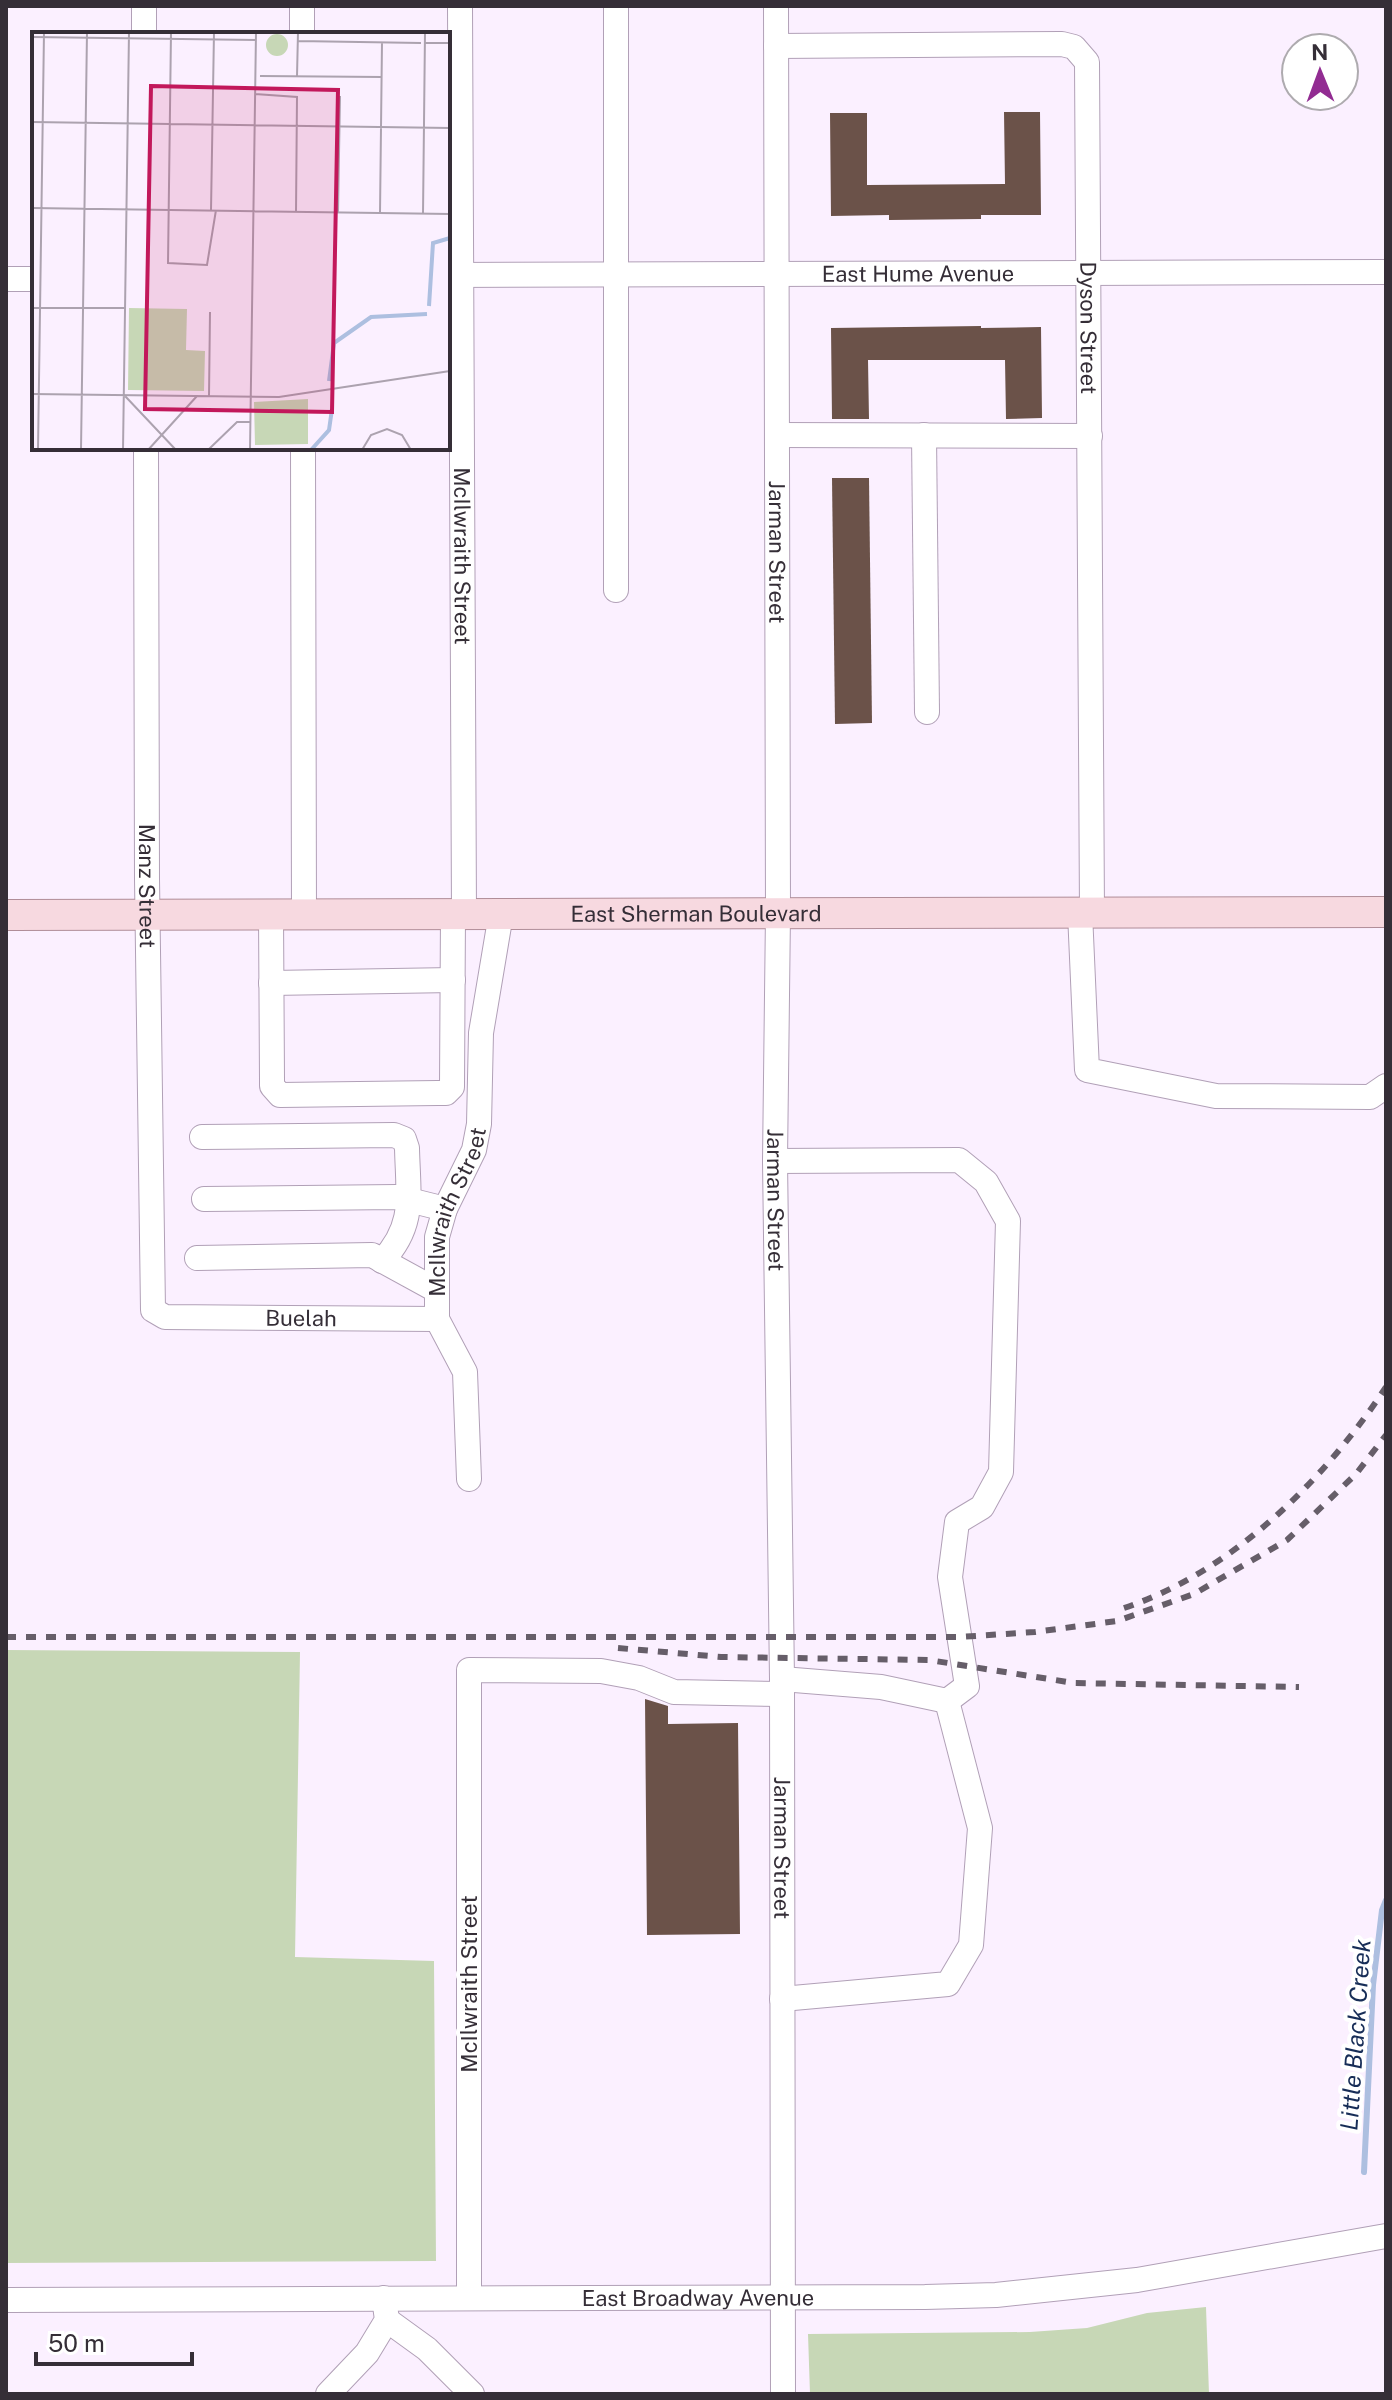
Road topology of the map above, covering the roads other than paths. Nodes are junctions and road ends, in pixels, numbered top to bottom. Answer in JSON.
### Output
{"nodes":[{"id":1,"x":144,"y":6,"type":"edge"},
{"id":2,"x":302,"y":6,"type":"edge"},
{"id":3,"x":460,"y":6,"type":"edge"},
{"id":4,"x":616,"y":6,"type":"edge"},
{"id":5,"x":776,"y":6,"type":"edge"},
{"id":6,"x":144,"y":32,"type":"edge"},
{"id":7,"x":302,"y":32,"type":"edge"},
{"id":8,"x":776,"y":46,"type":"junction"},
{"id":9,"x":1386,"y":272,"type":"edge"},
{"id":10,"x":1089,"y":273,"type":"junction"},
{"id":11,"x":777,"y":274,"type":"junction"},
{"id":12,"x":454,"y":275,"type":"edge"},
{"id":13,"x":616,"y":275,"type":"junction"},
{"id":14,"x":6,"y":279,"type":"edge"},
{"id":15,"x":32,"y":279,"type":"edge"},
{"id":16,"x":777,"y":435,"type":"junction"},
{"id":17,"x":924,"y":435,"type":"junction"},
{"id":18,"x":1090,"y":436,"type":"junction"},
{"id":19,"x":146,"y":450,"type":"edge"},
{"id":20,"x":303,"y":450,"type":"edge"},
{"id":21,"x":616,"y":590,"type":"dead end"},
{"id":22,"x":927,"y":712,"type":"dead end"},
{"id":23,"x":1386,"y":912,"type":"edge"},
{"id":24,"x":778,"y":913,"type":"junction"},
{"id":25,"x":1086,"y":913,"type":"junction"},
{"id":26,"x":458,"y":914,"type":"junction"},
{"id":27,"x":501,"y":914,"type":"junction"},
{"id":28,"x":6,"y":915,"type":"edge"},
{"id":29,"x":148,"y":915,"type":"junction"},
{"id":30,"x":271,"y":915,"type":"junction"},
{"id":31,"x":304,"y":915,"type":"junction"},
{"id":32,"x":453,"y":980,"type":"junction"},
{"id":33,"x":271,"y":983,"type":"junction"},
{"id":34,"x":1386,"y":1086,"type":"edge"},
{"id":35,"x":202,"y":1137,"type":"dead end"},
{"id":36,"x":775,"y":1161,"type":"junction"},
{"id":37,"x":204,"y":1199,"type":"dead end"},
{"id":38,"x":408,"y":1200,"type":"junction"},
{"id":39,"x":445,"y":1209,"type":"junction"},
{"id":40,"x":197,"y":1258,"type":"dead end"},
{"id":41,"x":382,"y":1261,"type":"junction"},
{"id":42,"x":436,"y":1290,"type":"junction"},
{"id":43,"x":165,"y":1317,"type":"joint"},
{"id":44,"x":437,"y":1319,"type":"junction"},
{"id":45,"x":469,"y":1479,"type":"dead end"},
{"id":46,"x":782,"y":1686,"type":"junction"},
{"id":47,"x":947,"y":1701,"type":"junction"},
{"id":48,"x":782,"y":1999,"type":"junction"},
{"id":49,"x":1386,"y":2236,"type":"edge"},
{"id":50,"x":783,"y":2297,"type":"junction"},
{"id":51,"x":469,"y":2298,"type":"junction"},
{"id":52,"x":6,"y":2300,"type":"edge"},
{"id":53,"x":386,"y":2309,"type":"junction"},
{"id":54,"x":328,"y":2394,"type":"edge"},
{"id":55,"x":472,"y":2394,"type":"edge"},
{"id":56,"x":783,"y":2394,"type":"edge"}],
"edges":[{"from":1,"to":6,"type":"street"},
{"from":2,"to":7,"type":"street"},
{"from":3,"to":12,"type":"street","name":"McIlwraith Street"},
{"from":4,"to":13,"type":"street"},
{"from":5,"to":8,"type":"street","name":"Jarman Street"},
{"from":8,"to":10,"type":"street","name":"Dyson Street"},
{"from":8,"to":11,"type":"street","name":"Jarman Street"},
{"from":9,"to":10,"type":"street","name":"East Hume Avenue"},
{"from":10,"to":11,"type":"street","name":"East Hume Avenue"},
{"from":10,"to":18,"type":"street","name":"Dyson Street"},
{"from":11,"to":13,"type":"street","name":"East Hume Avenue"},
{"from":11,"to":16,"type":"street","name":"Jarman Street"},
{"from":12,"to":13,"type":"street","name":"East Hume Avenue"},
{"from":12,"to":26,"type":"street","name":"McIlwraith Street"},
{"from":13,"to":21,"type":"street"},
{"from":14,"to":15,"type":"street"},
{"from":16,"to":17,"type":"street"},
{"from":16,"to":24,"type":"street","name":"Jarman Street"},
{"from":17,"to":18,"type":"street"},
{"from":17,"to":22,"type":"street"},
{"from":18,"to":25,"type":"street","name":"Dyson Street"},
{"from":19,"to":29,"type":"street","name":"Manz Street"},
{"from":20,"to":31,"type":"street"},
{"from":23,"to":25,"type":"main road","name":"East Sherman Boulevard"},
{"from":24,"to":25,"type":"main road","name":"East Sherman Boulevard"},
{"from":24,"to":27,"type":"main road","name":"East Sherman Boulevard"},
{"from":24,"to":36,"type":"street","name":"Jarman Street"},
{"from":25,"to":34,"type":"street","name":"Dyson Street"},
{"from":26,"to":27,"type":"main road","name":"East Sherman Boulevard"},
{"from":26,"to":31,"type":"main road","name":"East Sherman Boulevard"},
{"from":26,"to":32,"type":"street","name":"McIlwraith Street"},
{"from":27,"to":39,"type":"street","name":"McIlwraith Street"},
{"from":28,"to":29,"type":"main road","name":"East Sherman Boulevard"},
{"from":29,"to":30,"type":"main road","name":"East Sherman Boulevard"},
{"from":29,"to":43,"type":"street","name":"Manz Street"},
{"from":30,"to":31,"type":"main road","name":"East Sherman Boulevard"},
{"from":30,"to":33,"type":"street"},
{"from":32,"to":33,"type":"street"},
{"from":32,"to":33,"type":"street","name":"McIlwraith Street"},
{"from":35,"to":38,"type":"street"},
{"from":36,"to":46,"type":"street","name":"Jarman Street"},
{"from":36,"to":47,"type":"street"},
{"from":37,"to":38,"type":"street"},
{"from":38,"to":39,"type":"street"},
{"from":38,"to":41,"type":"street"},
{"from":39,"to":42,"type":"street","name":"McIlwraith Street"},
{"from":40,"to":41,"type":"street"},
{"from":41,"to":42,"type":"street"},
{"from":42,"to":44,"type":"street","name":"McIlwraith Street"},
{"from":43,"to":44,"type":"street","name":"Buelah"},
{"from":44,"to":45,"type":"street"},
{"from":46,"to":47,"type":"street"},
{"from":46,"to":48,"type":"street","name":"Jarman Street"},
{"from":46,"to":51,"type":"street","name":"McIlwraith Street"},
{"from":47,"to":48,"type":"street"},
{"from":48,"to":50,"type":"street","name":"Jarman Street"},
{"from":49,"to":50,"type":"street","name":"East Broadway Avenue"},
{"from":50,"to":51,"type":"street","name":"East Broadway Avenue"},
{"from":50,"to":56,"type":"street","name":"Jarman Street"},
{"from":51,"to":53,"type":"street","name":"East Broadway Avenue"},
{"from":52,"to":53,"type":"street","name":"East Broadway Avenue"},
{"from":53,"to":54,"type":"street"},
{"from":53,"to":55,"type":"street"}]}
